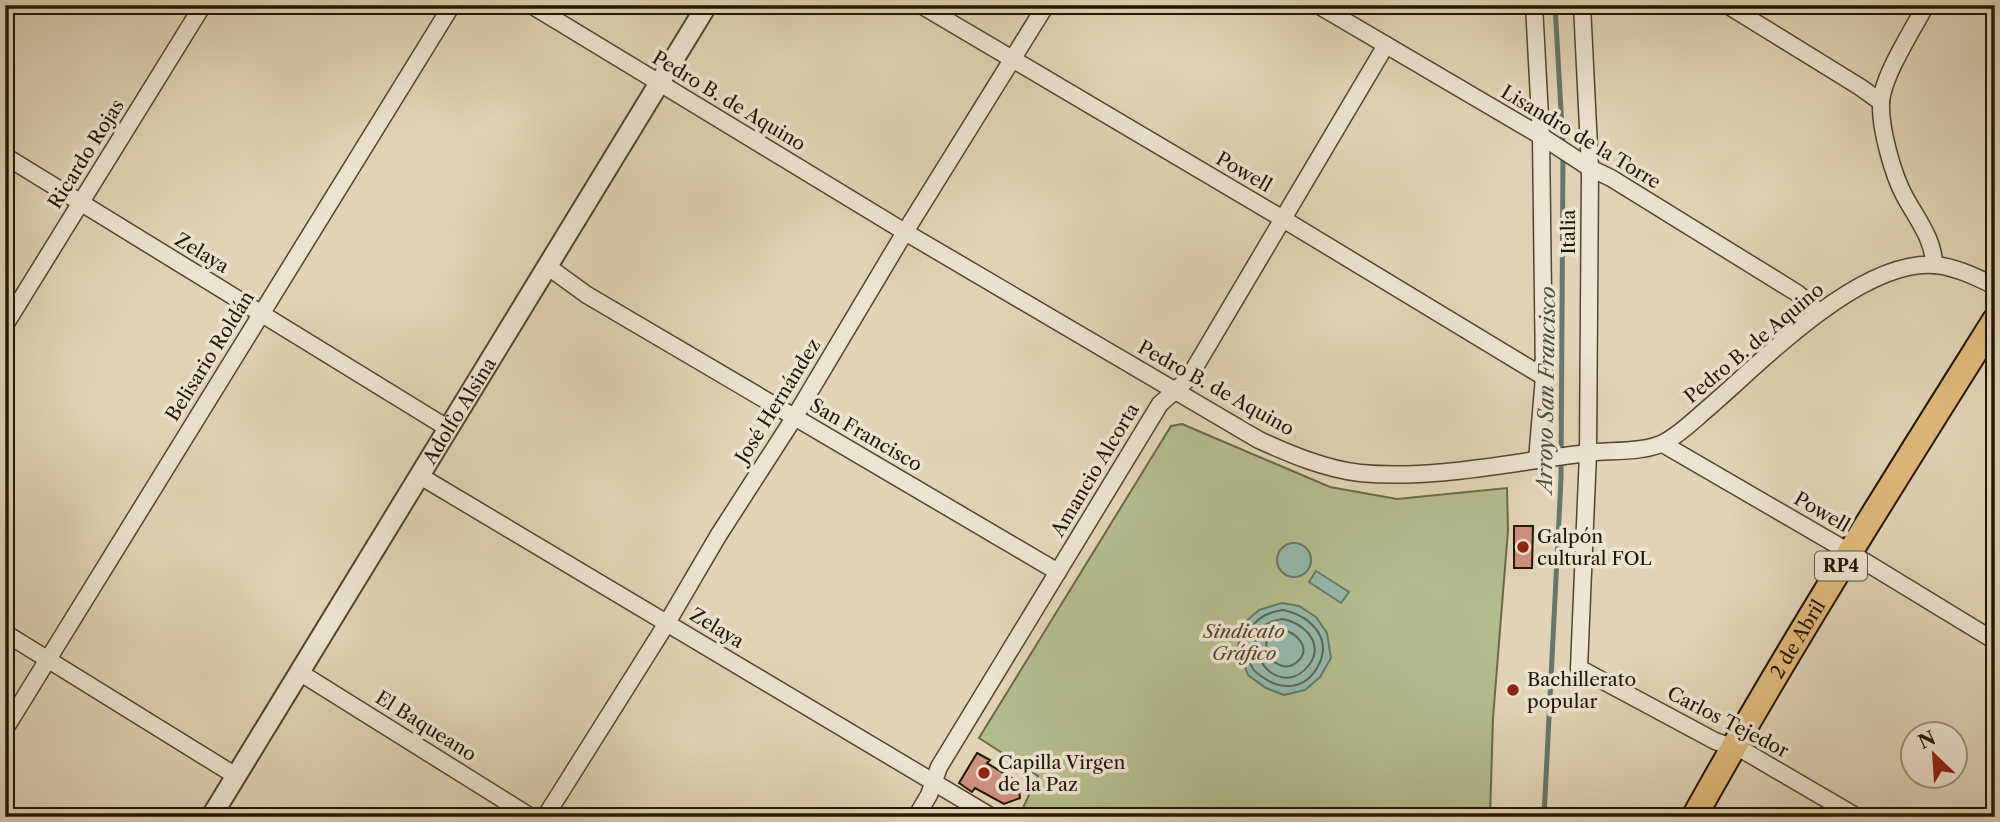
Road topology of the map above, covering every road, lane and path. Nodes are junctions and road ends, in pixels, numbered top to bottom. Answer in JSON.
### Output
{"nodes":[{"id":1,"x":203,"y":5,"type":"edge"},
{"id":2,"x":452,"y":5,"type":"edge"},
{"id":3,"x":531,"y":5,"type":"edge"},
{"id":4,"x":707,"y":5,"type":"edge"},
{"id":5,"x":921,"y":5,"type":"edge"},
{"id":6,"x":1046,"y":5,"type":"edge"},
{"id":7,"x":1318,"y":5,"type":"edge"},
{"id":8,"x":1534,"y":5,"type":"edge"},
{"id":9,"x":1582,"y":5,"type":"edge"},
{"id":10,"x":1727,"y":5,"type":"edge"},
{"id":11,"x":1926,"y":5,"type":"edge"},
{"id":12,"x":1386,"y":46,"type":"junction"},
{"id":13,"x":1012,"y":60,"type":"junction"},
{"id":14,"x":658,"y":83,"type":"junction"},
{"id":15,"x":1881,"y":102,"type":"junction"},
{"id":16,"x":1547,"y":141,"type":"junction"},
{"id":17,"x":5,"y":156,"type":"edge"},
{"id":18,"x":1583,"y":164,"type":"junction"},
{"id":19,"x":81,"y":203,"type":"junction"},
{"id":20,"x":1283,"y":219,"type":"junction"},
{"id":21,"x":905,"y":232,"type":"junction"},
{"id":22,"x":1934,"y":265,"type":"junction"},
{"id":23,"x":547,"y":266,"type":"junction"},
{"id":24,"x":1995,"y":286,"type":"edge"},
{"id":25,"x":1819,"y":312,"type":"junction"},
{"id":26,"x":261,"y":313,"type":"junction"},
{"id":27,"x":1995,"y":320,"type":"edge"},
{"id":28,"x":5,"y":325,"type":"edge"},
{"id":29,"x":1544,"y":377,"type":"junction"},
{"id":30,"x":1177,"y":391,"type":"junction"},
{"id":31,"x":794,"y":418,"type":"junction"},
{"id":32,"x":449,"y":429,"type":"junction"},
{"id":33,"x":1663,"y":444,"type":"junction"},
{"id":34,"x":1583,"y":453,"type":"junction"},
{"id":35,"x":1544,"y":459,"type":"junction"},
{"id":36,"x":420,"y":476,"type":"junction"},
{"id":37,"x":1849,"y":552,"type":"junction"},
{"id":38,"x":1058,"y":572,"type":"junction"},
{"id":39,"x":667,"y":623,"type":"junction"},
{"id":40,"x":5,"y":633,"type":"edge"},
{"id":41,"x":1995,"y":641,"type":"edge"},
{"id":42,"x":48,"y":660,"type":"junction"},
{"id":43,"x":1578,"y":668,"type":"joint"},
{"id":44,"x":299,"y":671,"type":"junction"},
{"id":45,"x":5,"y":729,"type":"edge"},
{"id":46,"x":1733,"y":747,"type":"junction"},
{"id":47,"x":236,"y":776,"type":"junction"},
{"id":48,"x":934,"y":782,"type":"junction"},
{"id":49,"x":211,"y":817,"type":"edge"},
{"id":50,"x":531,"y":817,"type":"edge"},
{"id":51,"x":545,"y":817,"type":"edge"},
{"id":52,"x":916,"y":817,"type":"edge"},
{"id":53,"x":992,"y":817,"type":"edge"},
{"id":54,"x":1694,"y":817,"type":"edge"},
{"id":55,"x":1857,"y":817,"type":"edge"}],
"edges":[{"from":1,"to":19,"type":"street","name":"Ricardo Rojas"},
{"from":2,"to":26,"type":"street","name":"Belisario Roldán"},
{"from":3,"to":14,"type":"street","name":"Pedro B. de Aquino"},
{"from":4,"to":14,"type":"street","name":"Adolfo Alsina"},
{"from":5,"to":13,"type":"street","name":"Powell"},
{"from":6,"to":13,"type":"street","name":"José Hernández"},
{"from":7,"to":12,"type":"street","name":"Lisandro de la Torre"},
{"from":8,"to":16,"type":"street","name":"Italia"},
{"from":9,"to":18,"type":"street","name":"Italia"},
{"from":10,"to":15,"type":"street"},
{"from":11,"to":15,"type":"street"},
{"from":12,"to":16,"type":"street","name":"Lisandro de la Torre"},
{"from":12,"to":20,"type":"street","name":"Amancio Alcorta"},
{"from":13,"to":20,"type":"street","name":"Powell"},
{"from":13,"to":21,"type":"street","name":"José Hernández"},
{"from":14,"to":21,"type":"street","name":"Pedro B. de Aquino"},
{"from":14,"to":23,"type":"street","name":"Adolfo Alsina"},
{"from":15,"to":22,"type":"street"},
{"from":16,"to":18,"type":"street","name":"Lisandro de la Torre"},
{"from":16,"to":29,"type":"street","name":"Italia"},
{"from":17,"to":19,"type":"street","name":"Zelaya"},
{"from":18,"to":25,"type":"street","name":"Lisandro de la Torre"},
{"from":18,"to":34,"type":"street","name":"Italia"},
{"from":19,"to":26,"type":"street","name":"Zelaya"},
{"from":19,"to":28,"type":"street","name":"Ricardo Rojas"},
{"from":20,"to":29,"type":"street","name":"Powell"},
{"from":20,"to":30,"type":"street","name":"Amancio Alcorta"},
{"from":21,"to":30,"type":"street","name":"Pedro B. de Aquino"},
{"from":21,"to":31,"type":"street","name":"José Hernández"},
{"from":22,"to":24,"type":"street","name":"Pedro B. de Aquino"},
{"from":22,"to":25,"type":"street","name":"Pedro B. de Aquino"},
{"from":23,"to":31,"type":"street","name":"San Francisco"},
{"from":23,"to":32,"type":"street","name":"Adolfo Alsina"},
{"from":25,"to":33,"type":"street","name":"Pedro B. de Aquino"},
{"from":26,"to":32,"type":"street","name":"Zelaya"},
{"from":26,"to":42,"type":"street","name":"Belisario Roldán"},
{"from":27,"to":37,"type":"main road","name":"2 de Abril","number":"RP4"},
{"from":29,"to":35,"type":"street","name":"Italia"},
{"from":30,"to":35,"type":"street","name":"Pedro B. de Aquino"},
{"from":30,"to":38,"type":"street","name":"Amancio Alcorta"},
{"from":31,"to":38,"type":"street","name":"San Francisco"},
{"from":31,"to":39,"type":"street","name":"José Hernández"},
{"from":32,"to":36,"type":"street","name":"Adolfo Alsina"},
{"from":33,"to":34,"type":"street","name":"Pedro B. de Aquino"},
{"from":33,"to":37,"type":"street","name":"Powell"},
{"from":34,"to":35,"type":"street","name":"Pedro B. de Aquino"},
{"from":34,"to":43,"type":"street","name":"Italia"},
{"from":36,"to":39,"type":"street","name":"Zelaya"},
{"from":36,"to":44,"type":"street","name":"Adolfo Alsina"},
{"from":37,"to":41,"type":"street","name":"Powell"},
{"from":37,"to":46,"type":"main road","name":"2 de Abril","number":"RP4"},
{"from":38,"to":48,"type":"street","name":"Amancio Alcorta"},
{"from":39,"to":48,"type":"street","name":"Zelaya"},
{"from":39,"to":51,"type":"street","name":"José Hernández"},
{"from":40,"to":42,"type":"street"},
{"from":42,"to":45,"type":"street","name":"Belisario Roldán"},
{"from":42,"to":47,"type":"street"},
{"from":43,"to":46,"type":"street","name":"Carlos Tejedor"},
{"from":44,"to":47,"type":"street","name":"Adolfo Alsina"},
{"from":44,"to":50,"type":"street","name":"El Baqueano"},
{"from":46,"to":54,"type":"main road","name":"2 de Abril","number":"RP4"},
{"from":46,"to":55,"type":"street","name":"Carlos Tejedor"},
{"from":47,"to":49,"type":"street","name":"Adolfo Alsina"},
{"from":48,"to":52,"type":"street","name":"Amancio Alcorta"},
{"from":48,"to":53,"type":"street","name":"Zelaya"}]}
